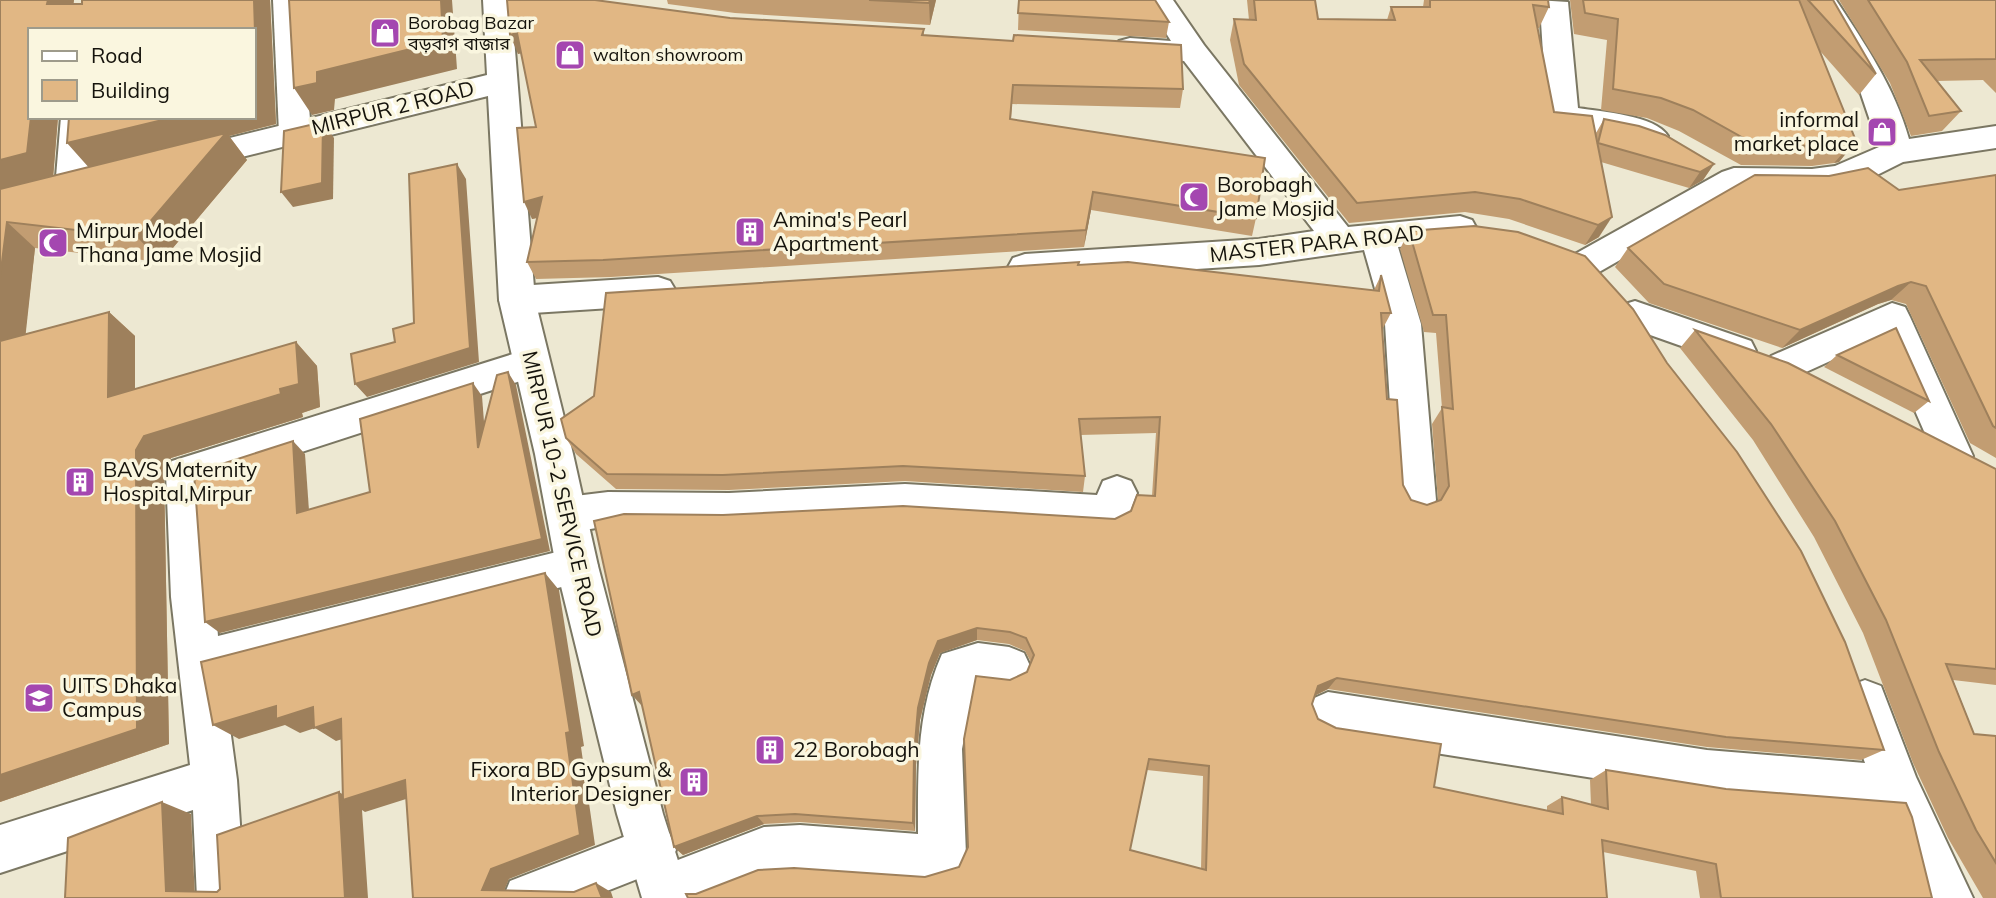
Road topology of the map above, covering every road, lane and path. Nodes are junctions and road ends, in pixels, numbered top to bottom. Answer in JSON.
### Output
{"nodes":[{"id":1,"x":287,"y":0,"type":"edge"},
{"id":2,"x":513,"y":0,"type":"edge"},
{"id":3,"x":1158,"y":0,"type":"edge"},
{"id":4,"x":1550,"y":0,"type":"edge"},
{"id":5,"x":1822,"y":0,"type":"edge"},
{"id":6,"x":1096,"y":46,"type":"edge"},
{"id":7,"x":1193,"y":52,"type":"junction"},
{"id":8,"x":502,"y":82,"type":"junction"},
{"id":9,"x":77,"y":119,"type":"edge"},
{"id":10,"x":295,"y":133,"type":"junction"},
{"id":11,"x":1996,"y":137,"type":"edge"},
{"id":12,"x":1896,"y":152,"type":"junction"},
{"id":13,"x":163,"y":166,"type":"edge"},
{"id":14,"x":1734,"y":180,"type":"junction"},
{"id":15,"x":72,"y":189,"type":"edge"},
{"id":16,"x":1497,"y":232,"type":"edge"},
{"id":17,"x":1377,"y":239,"type":"junction"},
{"id":18,"x":1340,"y":240,"type":"junction"},
{"id":19,"x":997,"y":269,"type":"edge"},
{"id":20,"x":695,"y":289,"type":"edge"},
{"id":21,"x":517,"y":300,"type":"junction"},
{"id":22,"x":1635,"y":315,"type":"junction"},
{"id":23,"x":1661,"y":357,"type":"edge"},
{"id":24,"x":532,"y":363,"type":"junction"},
{"id":25,"x":1784,"y":367,"type":"junction"},
{"id":26,"x":1820,"y":386,"type":"edge"},
{"id":27,"x":1905,"y":431,"type":"edge"},
{"id":28,"x":1117,"y":493,"type":"dead end"},
{"id":29,"x":1416,"y":500,"type":"edge"},
{"id":30,"x":567,"y":515,"type":"junction"},
{"id":31,"x":577,"y":566,"type":"junction"},
{"id":32,"x":201,"y":661,"type":"junction"},
{"id":33,"x":1009,"y":668,"type":"dead end"},
{"id":34,"x":1856,"y":674,"type":"edge"},
{"id":35,"x":1328,"y":714,"type":"dead end"},
{"id":36,"x":214,"y":780,"type":"junction"},
{"id":37,"x":1897,"y":788,"type":"junction"},
{"id":38,"x":0,"y":849,"type":"edge"},
{"id":39,"x":661,"y":879,"type":"edge"},
{"id":40,"x":221,"y":898,"type":"edge"},
{"id":41,"x":527,"y":898,"type":"edge"},
{"id":42,"x":1949,"y":898,"type":"edge"}],
"edges":[{"from":1,"to":10,"type":"street"},
{"from":2,"to":8,"type":"street","name":"MIRPUR 10-2 SERVICE ROAD"},
{"from":3,"to":7,"type":"street"},
{"from":4,"to":14,"type":"street"},
{"from":5,"to":12,"type":"street"},
{"from":6,"to":7,"type":"street"},
{"from":7,"to":18,"type":"street"},
{"from":8,"to":10,"type":"street","name":"MIRPUR 2 ROAD"},
{"from":8,"to":21,"type":"street","name":"MIRPUR 10-2 SERVICE ROAD"},
{"from":9,"to":15,"type":"street"},
{"from":10,"to":13,"type":"street","name":"MIRPUR 2 ROAD"},
{"from":11,"to":12,"type":"street"},
{"from":12,"to":14,"type":"street"},
{"from":14,"to":22,"type":"street"},
{"from":16,"to":17,"type":"street","name":"MASTER PARA ROAD"},
{"from":17,"to":18,"type":"street","name":"MASTER PARA ROAD"},
{"from":17,"to":29,"type":"street"},
{"from":18,"to":19,"type":"street","name":"MASTER PARA ROAD"},
{"from":20,"to":21,"type":"street"},
{"from":21,"to":24,"type":"street","name":"MIRPUR 10-2 SERVICE ROAD"},
{"from":22,"to":23,"type":"street"},
{"from":22,"to":25,"type":"street"},
{"from":24,"to":30,"type":"street","name":"MIRPUR 10-2 SERVICE ROAD"},
{"from":24,"to":32,"type":"street"},
{"from":25,"to":26,"type":"street"},
{"from":25,"to":27,"type":"street"},
{"from":28,"to":30,"type":"street"},
{"from":30,"to":31,"type":"street","name":"MIRPUR 10-2 SERVICE ROAD"},
{"from":31,"to":32,"type":"street"},
{"from":31,"to":39,"type":"street","name":"MIRPUR 10-2 SERVICE ROAD"},
{"from":32,"to":36,"type":"street"},
{"from":33,"to":39,"type":"street"},
{"from":34,"to":37,"type":"street"},
{"from":35,"to":37,"type":"street"},
{"from":36,"to":38,"type":"street"},
{"from":36,"to":40,"type":"street"},
{"from":37,"to":42,"type":"street"},
{"from":39,"to":41,"type":"street"}]}
